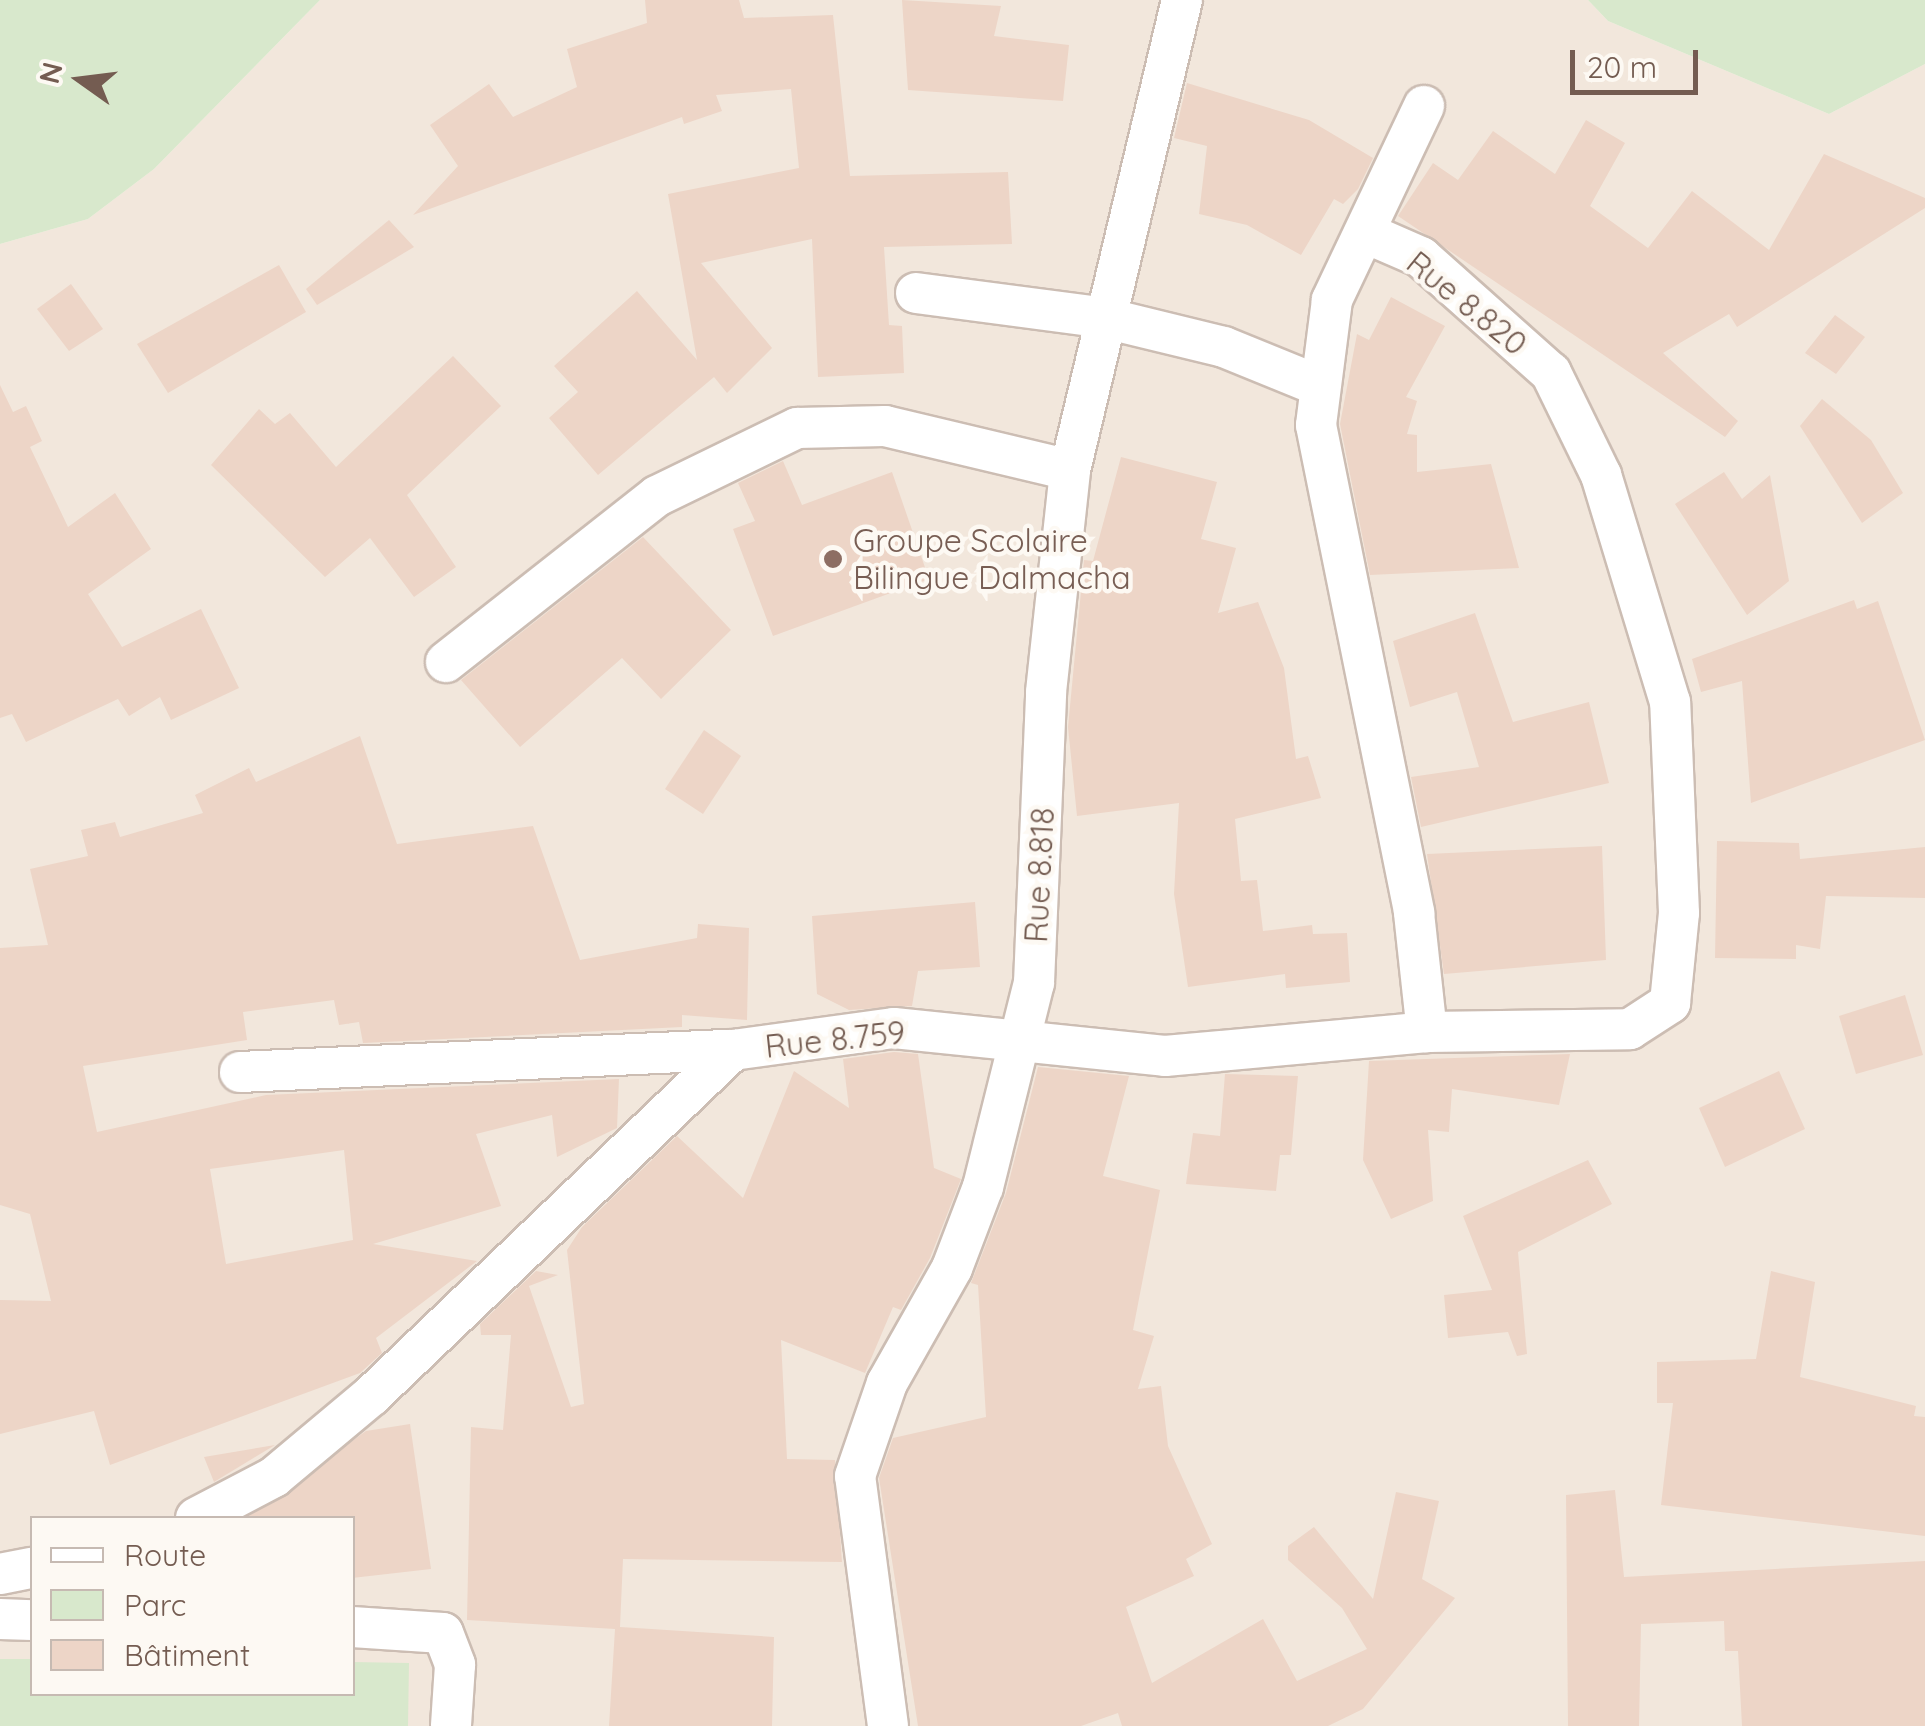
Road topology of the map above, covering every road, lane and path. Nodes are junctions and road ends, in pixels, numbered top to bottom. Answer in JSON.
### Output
{"nodes":[{"id":1,"x":1182,"y":0,"type":"edge"},
{"id":2,"x":1424,"y":106,"type":"dead end"},
{"id":3,"x":1368,"y":234,"type":"junction"},
{"id":4,"x":916,"y":293,"type":"dead end"},
{"id":5,"x":1105,"y":318,"type":"junction"},
{"id":6,"x":1317,"y":384,"type":"junction"},
{"id":7,"x":1070,"y":470,"type":"junction"},
{"id":8,"x":446,"y":662,"type":"dead end"},
{"id":9,"x":1659,"y":1013,"type":"joint"},
{"id":10,"x":1427,"y":1032,"type":"junction"},
{"id":11,"x":1016,"y":1043,"type":"junction"},
{"id":12,"x":733,"y":1050,"type":"junction"},
{"id":13,"x":240,"y":1072,"type":"dead end"},
{"id":14,"x":200,"y":1516,"type":"edge"},
{"id":15,"x":30,"y":1568,"type":"edge"},
{"id":16,"x":0,"y":1574,"type":"edge"},
{"id":17,"x":0,"y":1619,"type":"edge"},
{"id":18,"x":30,"y":1620,"type":"edge"},
{"id":19,"x":355,"y":1628,"type":"edge"},
{"id":20,"x":452,"y":1726,"type":"edge"},
{"id":21,"x":888,"y":1726,"type":"edge"}],
"edges":[{"from":1,"to":5,"type":"street","name":"Rue 8.818"},
{"from":2,"to":3,"type":"street"},
{"from":3,"to":6,"type":"street","name":"Rue 8.820"},
{"from":3,"to":9,"type":"street","name":"Rue 8.820"},
{"from":4,"to":5,"type":"street"},
{"from":5,"to":6,"type":"street"},
{"from":5,"to":7,"type":"street","name":"Rue 8.818"},
{"from":6,"to":10,"type":"street","name":"Rue 8.820"},
{"from":7,"to":8,"type":"street"},
{"from":7,"to":11,"type":"street","name":"Rue 8.818"},
{"from":9,"to":10,"type":"street","name":"Rue 8.759"},
{"from":10,"to":11,"type":"street","name":"Rue 8.759"},
{"from":11,"to":12,"type":"street","name":"Rue 8.759"},
{"from":11,"to":21,"type":"street","name":"Rue 8.818"},
{"from":12,"to":13,"type":"street"},
{"from":12,"to":14,"type":"street","name":"Rue 8.759"},
{"from":15,"to":16,"type":"street"},
{"from":17,"to":18,"type":"street"},
{"from":19,"to":20,"type":"street"}]}
